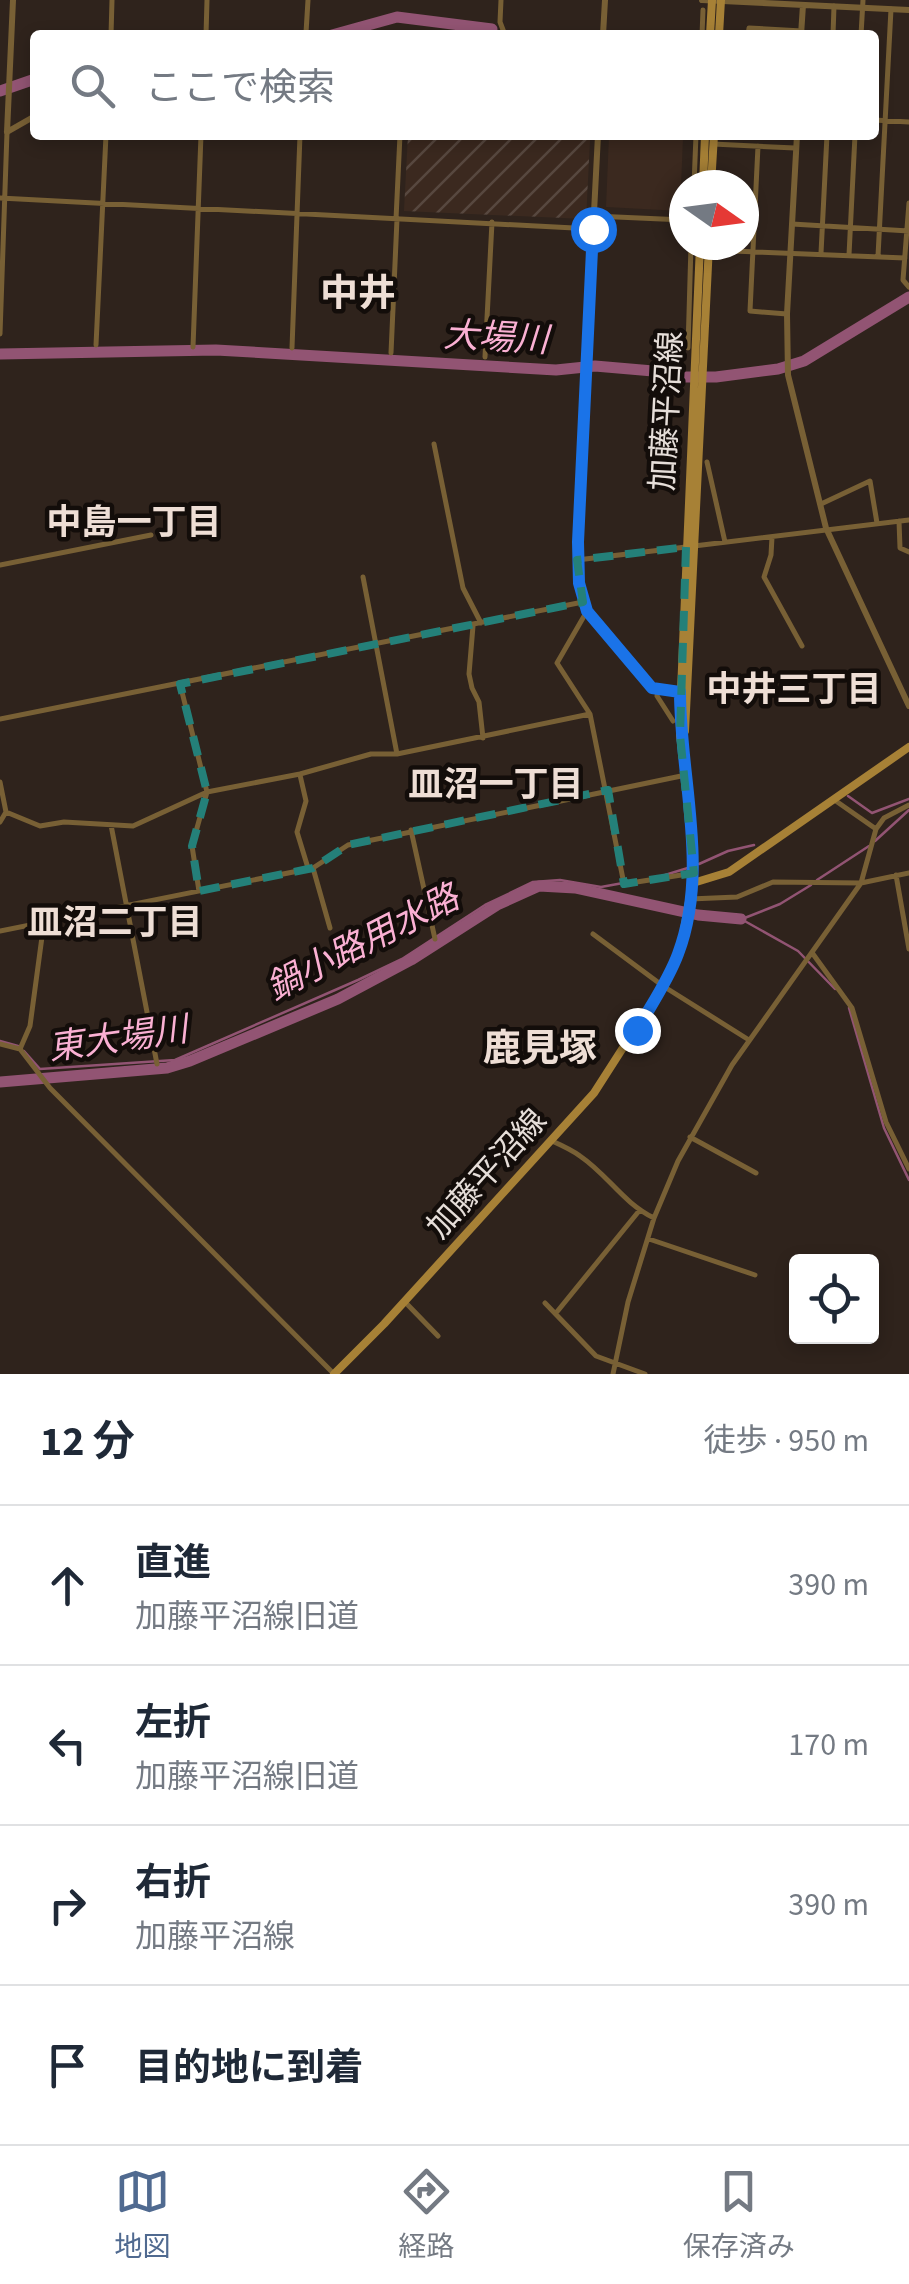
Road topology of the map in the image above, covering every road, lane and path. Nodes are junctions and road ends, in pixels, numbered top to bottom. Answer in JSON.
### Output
{"nodes":[{"id":1,"x":13,"y":0,"type":"edge"},
{"id":2,"x":112,"y":0,"type":"edge"},
{"id":3,"x":207,"y":0,"type":"edge"},
{"id":4,"x":308,"y":0,"type":"edge"},
{"id":5,"x":501,"y":0,"type":"edge"},
{"id":6,"x":605,"y":0,"type":"edge"},
{"id":7,"x":702,"y":0,"type":"edge"},
{"id":8,"x":712,"y":0,"type":"edge"},
{"id":9,"x":721,"y":0,"type":"edge"},
{"id":10,"x":768,"y":1,"type":"edge"},
{"id":11,"x":863,"y":4,"type":"edge"},
{"id":12,"x":803,"y":5,"type":"junction"},
{"id":13,"x":834,"y":6,"type":"junction"},
{"id":14,"x":890,"y":9,"type":"junction"},
{"id":15,"x":702,"y":10,"type":"dead end"},
{"id":16,"x":909,"y":10,"type":"edge"},
{"id":17,"x":111,"y":30,"type":"edge"},
{"id":18,"x":206,"y":30,"type":"edge"},
{"id":19,"x":306,"y":30,"type":"edge"},
{"id":20,"x":503,"y":30,"type":"edge"},
{"id":21,"x":603,"y":30,"type":"edge"},
{"id":22,"x":702,"y":30,"type":"edge"},
{"id":23,"x":710,"y":30,"type":"edge"},
{"id":24,"x":719,"y":30,"type":"edge"},
{"id":25,"x":802,"y":30,"type":"edge"},
{"id":26,"x":833,"y":30,"type":"edge"},
{"id":27,"x":860,"y":30,"type":"edge"},
{"id":28,"x":30,"y":119,"type":"edge"},
{"id":29,"x":879,"y":120,"type":"edge"},
{"id":30,"x":885,"y":120,"type":"junction"},
{"id":31,"x":909,"y":122,"type":"edge"},
{"id":32,"x":7,"y":132,"type":"junction"},
{"id":33,"x":0,"y":139,"type":"edge"},
{"id":34,"x":106,"y":140,"type":"edge"},
{"id":35,"x":201,"y":140,"type":"edge"},
{"id":36,"x":300,"y":140,"type":"edge"},
{"id":37,"x":400,"y":140,"type":"edge"},
{"id":38,"x":598,"y":140,"type":"edge"},
{"id":39,"x":696,"y":140,"type":"edge"},
{"id":40,"x":706,"y":140,"type":"edge"},
{"id":41,"x":714,"y":140,"type":"edge"},
{"id":42,"x":719,"y":140,"type":"edge"},
{"id":43,"x":743,"y":140,"type":"edge"},
{"id":44,"x":797,"y":140,"type":"edge"},
{"id":45,"x":827,"y":140,"type":"edge"},
{"id":46,"x":855,"y":140,"type":"edge"},
{"id":47,"x":743,"y":145,"type":"junction"},
{"id":48,"x":758,"y":146,"type":"junction"},
{"id":49,"x":796,"y":148,"type":"junction"},
{"id":50,"x":695,"y":170,"type":"edge"},
{"id":51,"x":704,"y":170,"type":"edge"},
{"id":52,"x":713,"y":170,"type":"edge"},
{"id":53,"x":757,"y":170,"type":"edge"},
{"id":54,"x":2,"y":198,"type":"edge"},
{"id":55,"x":909,"y":202,"type":"edge"},
{"id":56,"x":102,"y":203,"type":"junction"},
{"id":57,"x":198,"y":209,"type":"junction"},
{"id":58,"x":296,"y":214,"type":"junction"},
{"id":59,"x":594,"y":216,"type":"junction"},
{"id":60,"x":396,"y":219,"type":"junction"},
{"id":61,"x":669,"y":219,"type":"edge"},
{"id":62,"x":492,"y":222,"type":"junction"},
{"id":63,"x":792,"y":224,"type":"junction"},
{"id":64,"x":822,"y":226,"type":"junction"},
{"id":65,"x":851,"y":226,"type":"junction"},
{"id":66,"x":593,"y":229,"type":"junction"},
{"id":67,"x":879,"y":229,"type":"junction"},
{"id":68,"x":908,"y":231,"type":"edge"},
{"id":69,"x":759,"y":253,"type":"edge"},
{"id":70,"x":791,"y":253,"type":"junction"},
{"id":71,"x":820,"y":254,"type":"junction"},
{"id":72,"x":850,"y":255,"type":"junction"},
{"id":73,"x":878,"y":256,"type":"junction"},
{"id":74,"x":905,"y":258,"type":"junction"},
{"id":75,"x":691,"y":260,"type":"edge"},
{"id":76,"x":705,"y":260,"type":"edge"},
{"id":77,"x":753,"y":260,"type":"edge"},
{"id":78,"x":909,"y":287,"type":"edge"},
{"id":79,"x":787,"y":314,"type":"junction"},
{"id":80,"x":0,"y":334,"type":"edge"},
{"id":81,"x":96,"y":345,"type":"dead end"},
{"id":82,"x":193,"y":347,"type":"dead end"},
{"id":83,"x":292,"y":348,"type":"dead end"},
{"id":84,"x":688,"y":348,"type":"dead end"},
{"id":85,"x":391,"y":353,"type":"dead end"},
{"id":86,"x":485,"y":357,"type":"dead end"},
{"id":87,"x":434,"y":444,"type":"dead end"},
{"id":88,"x":706,"y":462,"type":"dead end"},
{"id":89,"x":820,"y":504,"type":"junction"},
{"id":90,"x":909,"y":520,"type":"edge"},
{"id":91,"x":899,"y":521,"type":"junction"},
{"id":92,"x":877,"y":523,"type":"junction"},
{"id":93,"x":826,"y":528,"type":"junction"},
{"id":94,"x":152,"y":535,"type":"dead end"},
{"id":95,"x":772,"y":536,"type":"junction"},
{"id":96,"x":725,"y":542,"type":"junction"},
{"id":97,"x":690,"y":546,"type":"junction"},
{"id":98,"x":909,"y":552,"type":"edge"},
{"id":99,"x":577,"y":560,"type":"junction"},
{"id":100,"x":0,"y":565,"type":"edge"},
{"id":101,"x":363,"y":577,"type":"dead end"},
{"id":102,"x":583,"y":602,"type":"junction"},
{"id":103,"x":587,"y":611,"type":"junction"},
{"id":104,"x":481,"y":624,"type":"junction"},
{"id":105,"x":472,"y":626,"type":"junction"},
{"id":106,"x":375,"y":645,"type":"junction"},
{"id":107,"x":802,"y":646,"type":"dead end"},
{"id":108,"x":180,"y":684,"type":"junction"},
{"id":109,"x":658,"y":690,"type":"junction"},
{"id":110,"x":684,"y":692,"type":"junction"},
{"id":111,"x":909,"y":706,"type":"edge"},
{"id":112,"x":590,"y":714,"type":"junction"},
{"id":113,"x":0,"y":719,"type":"edge"},
{"id":114,"x":673,"y":721,"type":"dead end"},
{"id":115,"x":483,"y":738,"type":"junction"},
{"id":116,"x":909,"y":746,"type":"edge"},
{"id":117,"x":397,"y":754,"type":"junction"},
{"id":118,"x":300,"y":774,"type":"junction"},
{"id":119,"x":686,"y":775,"type":"junction"},
{"id":120,"x":0,"y":782,"type":"edge"},
{"id":121,"x":608,"y":790,"type":"junction"},
{"id":122,"x":207,"y":792,"type":"junction"},
{"id":123,"x":833,"y":799,"type":"junction"},
{"id":124,"x":909,"y":805,"type":"edge"},
{"id":125,"x":6,"y":812,"type":"junction"},
{"id":126,"x":0,"y":822,"type":"edge"},
{"id":127,"x":111,"y":825,"type":"junction"},
{"id":128,"x":876,"y":829,"type":"junction"},
{"id":129,"x":410,"y":830,"type":"junction"},
{"id":130,"x":310,"y":868,"type":"junction"},
{"id":131,"x":909,"y":873,"type":"edge"},
{"id":132,"x":896,"y":875,"type":"junction"},
{"id":133,"x":693,"y":878,"type":"junction"},
{"id":134,"x":862,"y":883,"type":"junction"},
{"id":135,"x":199,"y":891,"type":"junction"},
{"id":136,"x":690,"y":899,"type":"junction"},
{"id":137,"x":127,"y":906,"type":"junction"},
{"id":138,"x":44,"y":922,"type":"junction"},
{"id":139,"x":330,"y":928,"type":"dead end"},
{"id":140,"x":0,"y":931,"type":"edge"},
{"id":141,"x":593,"y":934,"type":"dead end"},
{"id":142,"x":435,"y":939,"type":"dead end"},
{"id":143,"x":909,"y":948,"type":"edge"},
{"id":144,"x":812,"y":954,"type":"junction"},
{"id":145,"x":663,"y":986,"type":"junction"},
{"id":146,"x":749,"y":1040,"type":"junction"},
{"id":147,"x":0,"y":1044,"type":"edge"},
{"id":148,"x":20,"y":1049,"type":"junction"},
{"id":149,"x":158,"y":1064,"type":"dead end"},
{"id":150,"x":690,"y":1137,"type":"junction"},
{"id":151,"x":552,"y":1140,"type":"junction"},
{"id":152,"x":909,"y":1169,"type":"edge"},
{"id":153,"x":756,"y":1172,"type":"dead end"},
{"id":154,"x":640,"y":1211,"type":"junction"},
{"id":155,"x":654,"y":1218,"type":"junction"},
{"id":156,"x":648,"y":1238,"type":"junction"},
{"id":157,"x":754,"y":1275,"type":"dead end"},
{"id":158,"x":405,"y":1302,"type":"junction"},
{"id":159,"x":545,"y":1303,"type":"dead end"},
{"id":160,"x":556,"y":1313,"type":"junction"},
{"id":161,"x":438,"y":1336,"type":"dead end"},
{"id":162,"x":616,"y":1365,"type":"junction"},
{"id":163,"x":334,"y":1374,"type":"edge"},
{"id":164,"x":614,"y":1374,"type":"edge"},
{"id":165,"x":645,"y":1374,"type":"edge"}],
"edges":[{"from":1,"to":32,"type":"street"},
{"from":2,"to":17,"type":"street"},
{"from":3,"to":18,"type":"street"},
{"from":4,"to":19,"type":"street"},
{"from":5,"to":20,"type":"street"},
{"from":6,"to":21,"type":"street"},
{"from":7,"to":8,"type":"street"},
{"from":8,"to":9,"type":"street"},
{"from":8,"to":23,"type":"main road"},
{"from":9,"to":10,"type":"street"},
{"from":9,"to":24,"type":"main road"},
{"from":10,"to":12,"type":"street"},
{"from":11,"to":13,"type":"street"},
{"from":11,"to":14,"type":"street"},
{"from":11,"to":27,"type":"street"},
{"from":12,"to":13,"type":"street"},
{"from":12,"to":25,"type":"street"},
{"from":13,"to":26,"type":"street"},
{"from":14,"to":16,"type":"street"},
{"from":14,"to":30,"type":"street"},
{"from":15,"to":22,"type":"street"},
{"from":28,"to":32,"type":"street"},
{"from":29,"to":30,"type":"street"},
{"from":30,"to":31,"type":"street"},
{"from":30,"to":67,"type":"street"},
{"from":32,"to":33,"type":"street"},
{"from":32,"to":54,"type":"street"},
{"from":34,"to":56,"type":"street"},
{"from":35,"to":57,"type":"street"},
{"from":36,"to":58,"type":"street"},
{"from":37,"to":60,"type":"street"},
{"from":38,"to":59,"type":"street"},
{"from":39,"to":50,"type":"street"},
{"from":40,"to":51,"type":"main road"},
{"from":41,"to":52,"type":"main road"},
{"from":42,"to":47,"type":"street"},
{"from":43,"to":47,"type":"street"},
{"from":44,"to":49,"type":"street"},
{"from":45,"to":64,"type":"street"},
{"from":46,"to":65,"type":"street"},
{"from":47,"to":48,"type":"street"},
{"from":48,"to":49,"type":"street"},
{"from":48,"to":53,"type":"street"},
{"from":49,"to":63,"type":"street"},
{"from":54,"to":56,"type":"street"},
{"from":54,"to":80,"type":"street"},
{"from":55,"to":68,"type":"street"},
{"from":56,"to":57,"type":"street"},
{"from":56,"to":81,"type":"street"},
{"from":57,"to":58,"type":"street"},
{"from":57,"to":82,"type":"street"},
{"from":58,"to":60,"type":"street"},
{"from":58,"to":83,"type":"street"},
{"from":59,"to":61,"type":"street"},
{"from":59,"to":66,"type":"street"},
{"from":60,"to":62,"type":"street"},
{"from":60,"to":85,"type":"street"},
{"from":62,"to":66,"type":"street"},
{"from":62,"to":86,"type":"street"},
{"from":63,"to":64,"type":"street"},
{"from":63,"to":70,"type":"street"},
{"from":64,"to":65,"type":"street"},
{"from":64,"to":71,"type":"street"},
{"from":65,"to":67,"type":"street"},
{"from":65,"to":72,"type":"street"},
{"from":66,"to":99,"type":"street"},
{"from":67,"to":68,"type":"street"},
{"from":67,"to":73,"type":"street"},
{"from":68,"to":74,"type":"street"},
{"from":69,"to":70,"type":"street"},
{"from":70,"to":71,"type":"street"},
{"from":70,"to":79,"type":"street"},
{"from":71,"to":72,"type":"street"},
{"from":72,"to":73,"type":"street"},
{"from":73,"to":74,"type":"street"},
{"from":74,"to":78,"type":"street"},
{"from":75,"to":84,"type":"street"},
{"from":76,"to":97,"type":"main road","name":"加藤平沼線"},
{"from":77,"to":79,"type":"street"},
{"from":79,"to":89,"type":"street"},
{"from":87,"to":104,"type":"street"},
{"from":88,"to":96,"type":"street"},
{"from":89,"to":92,"type":"street"},
{"from":89,"to":93,"type":"street"},
{"from":90,"to":91,"type":"street"},
{"from":91,"to":92,"type":"street"},
{"from":91,"to":98,"type":"street"},
{"from":92,"to":93,"type":"street"},
{"from":93,"to":95,"type":"street"},
{"from":93,"to":111,"type":"street"},
{"from":94,"to":100,"type":"street"},
{"from":95,"to":96,"type":"street"},
{"from":95,"to":107,"type":"street"},
{"from":96,"to":97,"type":"street"},
{"from":97,"to":99,"type":"street"},
{"from":97,"to":110,"type":"main road","name":"加藤平沼線"},
{"from":99,"to":102,"type":"street"},
{"from":101,"to":106,"type":"street"},
{"from":102,"to":103,"type":"street"},
{"from":102,"to":104,"type":"street"},
{"from":103,"to":109,"type":"street"},
{"from":103,"to":112,"type":"street"},
{"from":104,"to":105,"type":"street"},
{"from":105,"to":106,"type":"street"},
{"from":105,"to":115,"type":"street"},
{"from":106,"to":108,"type":"street"},
{"from":106,"to":117,"type":"street"},
{"from":108,"to":113,"type":"street"},
{"from":108,"to":122,"type":"street"},
{"from":109,"to":110,"type":"street"},
{"from":109,"to":114,"type":"street"},
{"from":110,"to":119,"type":"main road","name":"加藤平沼線"},
{"from":112,"to":115,"type":"street"},
{"from":112,"to":121,"type":"street"},
{"from":115,"to":117,"type":"street"},
{"from":116,"to":123,"type":"main road"},
{"from":117,"to":118,"type":"street"},
{"from":118,"to":122,"type":"street"},
{"from":118,"to":130,"type":"street"},
{"from":119,"to":121,"type":"street"},
{"from":119,"to":133,"type":"main road","name":"加藤平沼線"},
{"from":120,"to":125,"type":"street"},
{"from":121,"to":129,"type":"street"},
{"from":121,"to":133,"type":"street"},
{"from":122,"to":127,"type":"street"},
{"from":122,"to":135,"type":"street"},
{"from":123,"to":128,"type":"street"},
{"from":123,"to":133,"type":"main road"},
{"from":124,"to":128,"type":"street"},
{"from":125,"to":126,"type":"street"},
{"from":125,"to":127,"type":"street"},
{"from":127,"to":137,"type":"street"},
{"from":128,"to":134,"type":"street"},
{"from":129,"to":130,"type":"street"},
{"from":129,"to":142,"type":"street"},
{"from":130,"to":135,"type":"street"},
{"from":130,"to":139,"type":"street"},
{"from":131,"to":132,"type":"street"},
{"from":132,"to":134,"type":"street"},
{"from":132,"to":143,"type":"street"},
{"from":133,"to":136,"type":"main road","name":"加藤平沼線"},
{"from":134,"to":136,"type":"street"},
{"from":134,"to":144,"type":"street"},
{"from":135,"to":137,"type":"street"},
{"from":136,"to":145,"type":"main road","name":"加藤平沼線"},
{"from":137,"to":138,"type":"street"},
{"from":137,"to":149,"type":"street"},
{"from":138,"to":140,"type":"street"},
{"from":138,"to":148,"type":"street"},
{"from":141,"to":145,"type":"street"},
{"from":144,"to":146,"type":"street"},
{"from":144,"to":152,"type":"street"},
{"from":145,"to":146,"type":"street"},
{"from":145,"to":151,"type":"main road","name":"加藤平沼線"},
{"from":146,"to":150,"type":"street"},
{"from":147,"to":148,"type":"street"},
{"from":148,"to":163,"type":"street"},
{"from":150,"to":153,"type":"street"},
{"from":150,"to":155,"type":"street"},
{"from":151,"to":154,"type":"street"},
{"from":151,"to":158,"type":"main road","name":"加藤平沼線"},
{"from":154,"to":155,"type":"street"},
{"from":154,"to":160,"type":"street"},
{"from":155,"to":156,"type":"street"},
{"from":156,"to":157,"type":"street"},
{"from":156,"to":162,"type":"street"},
{"from":158,"to":161,"type":"street"},
{"from":158,"to":163,"type":"main road","name":"加藤平沼線"},
{"from":159,"to":160,"type":"street"},
{"from":160,"to":162,"type":"street"},
{"from":162,"to":164,"type":"street"},
{"from":162,"to":165,"type":"street"}]}
